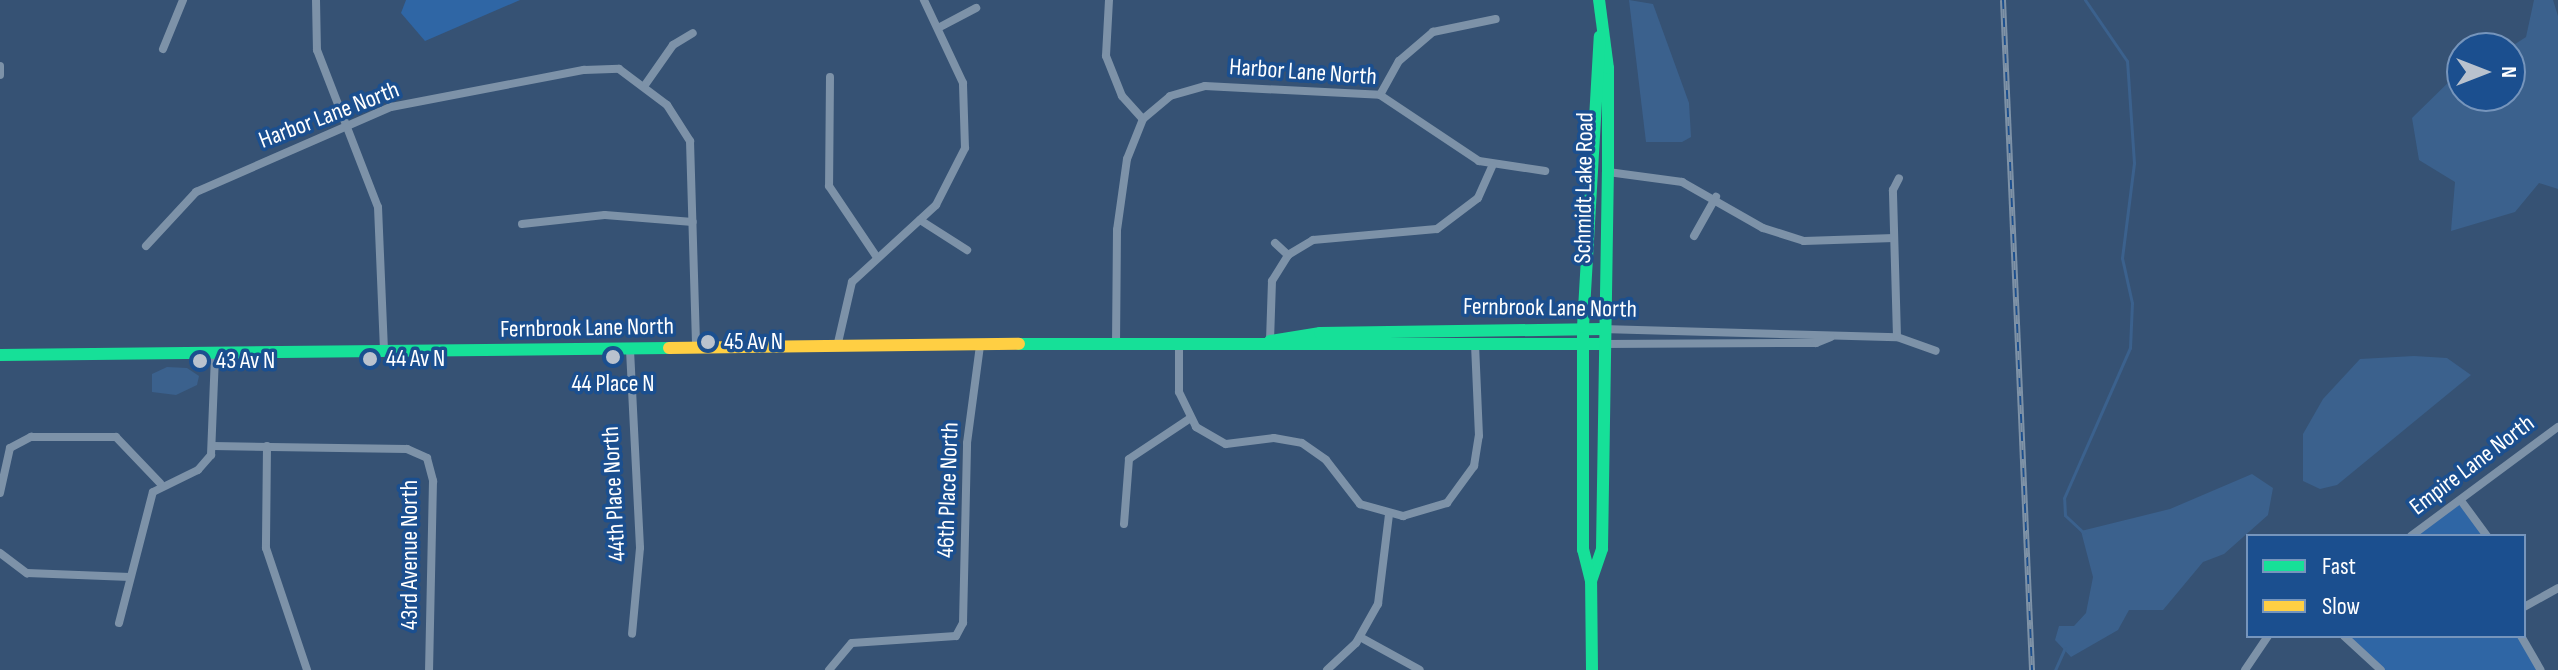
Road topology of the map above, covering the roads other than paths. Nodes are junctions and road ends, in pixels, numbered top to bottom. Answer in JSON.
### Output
{"nodes":[{"id":1,"x":183,"y":0,"type":"edge"},
{"id":2,"x":316,"y":0,"type":"edge"},
{"id":3,"x":924,"y":0,"type":"edge"},
{"id":4,"x":1109,"y":0,"type":"edge"},
{"id":5,"x":1599,"y":0,"type":"edge"},
{"id":6,"x":976,"y":8,"type":"dead end"},
{"id":7,"x":1496,"y":19,"type":"dead end"},
{"id":8,"x":940,"y":27,"type":"junction"},
{"id":9,"x":693,"y":33,"type":"dead end"},
{"id":10,"x":1600,"y":36,"type":"junction"},
{"id":11,"x":163,"y":49,"type":"dead end"},
{"id":12,"x":0,"y":66,"type":"edge"},
{"id":13,"x":0,"y":75,"type":"edge"},
{"id":14,"x":830,"y":77,"type":"dead end"},
{"id":15,"x":645,"y":85,"type":"junction"},
{"id":16,"x":1380,"y":95,"type":"junction"},
{"id":17,"x":1143,"y":119,"type":"junction"},
{"id":18,"x":350,"y":124,"type":"junction"},
{"id":19,"x":1493,"y":165,"type":"junction"},
{"id":20,"x":1545,"y":171,"type":"dead end"},
{"id":21,"x":1608,"y":172,"type":"junction"},
{"id":22,"x":1899,"y":178,"type":"dead end"},
{"id":23,"x":1716,"y":197,"type":"junction"},
{"id":24,"x":920,"y":220,"type":"junction"},
{"id":25,"x":693,"y":222,"type":"junction"},
{"id":26,"x":522,"y":224,"type":"dead end"},
{"id":27,"x":1694,"y":236,"type":"dead end"},
{"id":28,"x":1894,"y":238,"type":"junction"},
{"id":29,"x":1275,"y":243,"type":"dead end"},
{"id":30,"x":146,"y":246,"type":"dead end"},
{"id":31,"x":967,"y":250,"type":"dead end"},
{"id":32,"x":1288,"y":255,"type":"junction"},
{"id":33,"x":876,"y":256,"type":"junction"},
{"id":34,"x":1583,"y":327,"type":"junction"},
{"id":35,"x":1602,"y":329,"type":"junction"},
{"id":36,"x":1831,"y":337,"type":"junction"},
{"id":37,"x":1897,"y":337,"type":"junction"},
{"id":38,"x":1270,"y":341,"type":"junction"},
{"id":39,"x":1179,"y":342,"type":"junction"},
{"id":40,"x":1116,"y":343,"type":"junction"},
{"id":41,"x":1583,"y":343,"type":"junction"},
{"id":42,"x":1602,"y":344,"type":"junction"},
{"id":43,"x":980,"y":345,"type":"junction"},
{"id":44,"x":1475,"y":345,"type":"junction"},
{"id":45,"x":837,"y":347,"type":"junction"},
{"id":46,"x":696,"y":349,"type":"junction"},
{"id":47,"x":630,"y":350,"type":"junction"},
{"id":48,"x":1936,"y":351,"type":"dead end"},
{"id":49,"x":384,"y":353,"type":"junction"},
{"id":50,"x":215,"y":354,"type":"junction"},
{"id":51,"x":0,"y":355,"type":"edge"},
{"id":52,"x":1189,"y":419,"type":"junction"},
{"id":53,"x":2558,"y":427,"type":"edge"},
{"id":54,"x":213,"y":446,"type":"junction"},
{"id":55,"x":267,"y":446,"type":"junction"},
{"id":56,"x":160,"y":483,"type":"junction"},
{"id":57,"x":0,"y":493,"type":"edge"},
{"id":58,"x":2462,"y":502,"type":"junction"},
{"id":59,"x":1389,"y":515,"type":"junction"},
{"id":60,"x":1124,"y":524,"type":"dead end"},
{"id":61,"x":2414,"y":534,"type":"edge"},
{"id":62,"x":2486,"y":534,"type":"edge"},
{"id":63,"x":0,"y":553,"type":"edge"},
{"id":64,"x":130,"y":577,"type":"junction"},
{"id":65,"x":1591,"y":581,"type":"junction"},
{"id":66,"x":2558,"y":588,"type":"edge"},
{"id":67,"x":2526,"y":606,"type":"edge"},
{"id":68,"x":119,"y":623,"type":"dead end"},
{"id":69,"x":632,"y":634,"type":"dead end"},
{"id":70,"x":1360,"y":637,"type":"junction"},
{"id":71,"x":2267,"y":638,"type":"edge"},
{"id":72,"x":2346,"y":638,"type":"edge"},
{"id":73,"x":2522,"y":638,"type":"edge"},
{"id":74,"x":307,"y":670,"type":"edge"},
{"id":75,"x":429,"y":670,"type":"edge"},
{"id":76,"x":829,"y":670,"type":"edge"},
{"id":77,"x":1327,"y":670,"type":"edge"},
{"id":78,"x":1420,"y":670,"type":"edge"},
{"id":79,"x":1592,"y":670,"type":"edge"},
{"id":80,"x":2245,"y":670,"type":"edge"},
{"id":81,"x":2381,"y":670,"type":"edge"},
{"id":82,"x":2541,"y":670,"type":"edge"}],
"edges":[{"from":1,"to":11,"type":"street"},
{"from":2,"to":18,"type":"street"},
{"from":3,"to":8,"type":"street"},
{"from":4,"to":17,"type":"street"},
{"from":5,"to":10,"type":"street","name":"Schmidt Lake Road"},
{"from":6,"to":8,"type":"street"},
{"from":7,"to":16,"type":"street"},
{"from":8,"to":24,"type":"street"},
{"from":9,"to":15,"type":"street"},
{"from":10,"to":21,"type":"street","name":"Schmidt Lake Road"},
{"from":10,"to":34,"type":"street","name":"Schmidt Lake Road"},
{"from":12,"to":13,"type":"street"},
{"from":14,"to":33,"type":"street"},
{"from":15,"to":18,"type":"street","name":"Harbor Lane North"},
{"from":15,"to":25,"type":"street"},
{"from":16,"to":17,"type":"street","name":"Harbor Lane North"},
{"from":16,"to":19,"type":"street","name":"Harbor Lane North"},
{"from":17,"to":40,"type":"street"},
{"from":18,"to":30,"type":"street","name":"Harbor Lane North"},
{"from":18,"to":49,"type":"street"},
{"from":19,"to":20,"type":"street","name":"Harbor Lane North"},
{"from":19,"to":32,"type":"street"},
{"from":21,"to":23,"type":"street"},
{"from":21,"to":35,"type":"street","name":"Schmidt Lake Road"},
{"from":22,"to":28,"type":"street"},
{"from":23,"to":27,"type":"street"},
{"from":23,"to":28,"type":"street"},
{"from":24,"to":31,"type":"street"},
{"from":24,"to":33,"type":"street"},
{"from":25,"to":26,"type":"street"},
{"from":25,"to":46,"type":"street"},
{"from":28,"to":37,"type":"street"},
{"from":29,"to":32,"type":"street"},
{"from":32,"to":38,"type":"street"},
{"from":33,"to":45,"type":"street"},
{"from":34,"to":35,"type":"street","name":"Fernbrook Lane North"},
{"from":34,"to":38,"type":"street","name":"Fernbrook Lane North"},
{"from":34,"to":41,"type":"street","name":"Schmidt Lake Road"},
{"from":35,"to":36,"type":"street","name":"Fernbrook Lane North"},
{"from":35,"to":42,"type":"street","name":"Schmidt Lake Road"},
{"from":36,"to":37,"type":"street","name":"Fernbrook Lane North"},
{"from":36,"to":42,"type":"street","name":"Fernbrook Lane North"},
{"from":37,"to":48,"type":"street","name":"Fernbrook Lane North"},
{"from":38,"to":39,"type":"street","name":"Fernbrook Lane North"},
{"from":38,"to":44,"type":"street","name":"Fernbrook Lane North"},
{"from":39,"to":40,"type":"street","name":"Fernbrook Lane North"},
{"from":39,"to":52,"type":"street"},
{"from":40,"to":43,"type":"street","name":"Fernbrook Lane North"},
{"from":41,"to":42,"type":"street","name":"Fernbrook Lane North"},
{"from":41,"to":44,"type":"street","name":"Fernbrook Lane North"},
{"from":41,"to":65,"type":"street","name":"Schmidt Lake Road"},
{"from":42,"to":65,"type":"street","name":"Schmidt Lake Road"},
{"from":43,"to":45,"type":"street","name":"Fernbrook Lane North"},
{"from":43,"to":76,"type":"street","name":"46th Place North"},
{"from":44,"to":59,"type":"street"},
{"from":45,"to":46,"type":"street","name":"Fernbrook Lane North"},
{"from":46,"to":47,"type":"street","name":"Fernbrook Lane North"},
{"from":47,"to":49,"type":"street","name":"Fernbrook Lane North"},
{"from":47,"to":69,"type":"street","name":"44th Place North"},
{"from":49,"to":50,"type":"street","name":"Fernbrook Lane North"},
{"from":50,"to":51,"type":"street","name":"Fernbrook Lane North"},
{"from":50,"to":54,"type":"street"},
{"from":52,"to":59,"type":"street"},
{"from":52,"to":60,"type":"street"},
{"from":53,"to":58,"type":"street","name":"Empire Lane North"},
{"from":54,"to":55,"type":"street","name":"43rd Avenue North"},
{"from":54,"to":56,"type":"street"},
{"from":55,"to":74,"type":"street"},
{"from":55,"to":75,"type":"street","name":"43rd Avenue North"},
{"from":56,"to":57,"type":"street"},
{"from":56,"to":64,"type":"street"},
{"from":58,"to":61,"type":"street","name":"Empire Lane North"},
{"from":58,"to":62,"type":"street"},
{"from":59,"to":70,"type":"street"},
{"from":63,"to":64,"type":"street"},
{"from":64,"to":68,"type":"street"},
{"from":65,"to":79,"type":"street","name":"Schmidt Lake Road"},
{"from":66,"to":67,"type":"street"},
{"from":70,"to":77,"type":"street"},
{"from":70,"to":78,"type":"street"},
{"from":71,"to":80,"type":"street"},
{"from":72,"to":81,"type":"street"},
{"from":73,"to":82,"type":"street"}]}
